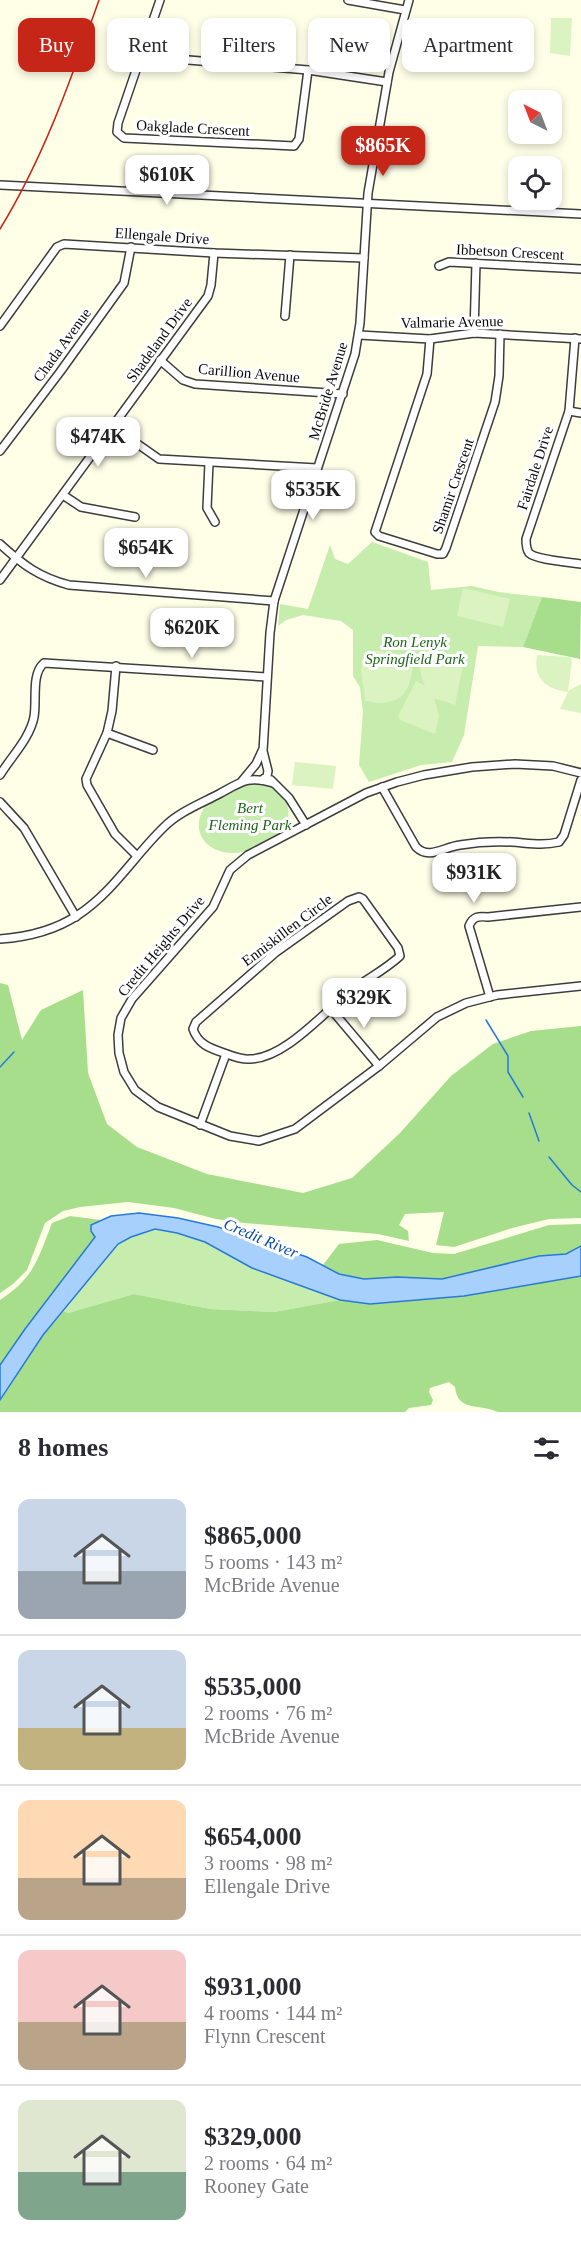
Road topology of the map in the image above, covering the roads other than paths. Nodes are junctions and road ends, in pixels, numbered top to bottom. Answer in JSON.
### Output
{"nodes":[{"id":1,"x":160,"y":0,"type":"edge"},
{"id":2,"x":348,"y":0,"type":"edge"},
{"id":3,"x":409,"y":0,"type":"edge"},
{"id":4,"x":405,"y":10,"type":"junction"},
{"id":5,"x":154,"y":18,"type":"edge"},
{"id":6,"x":189,"y":60,"type":"edge"},
{"id":7,"x":308,"y":70,"type":"joint"},
{"id":8,"x":136,"y":72,"type":"edge"},
{"id":9,"x":321,"y":72,"type":"edge"},
{"id":10,"x":387,"y":82,"type":"junction"},
{"id":11,"x":0,"y":185,"type":"edge"},
{"id":12,"x":367,"y":204,"type":"junction"},
{"id":13,"x":581,"y":214,"type":"edge"},
{"id":14,"x":131,"y":247,"type":"junction"},
{"id":15,"x":214,"y":253,"type":"junction"},
{"id":16,"x":290,"y":255,"type":"junction"},
{"id":17,"x":364,"y":258,"type":"junction"},
{"id":18,"x":476,"y":264,"type":"junction"},
{"id":19,"x":439,"y":266,"type":"dead end"},
{"id":20,"x":581,"y":269,"type":"edge"},
{"id":21,"x":285,"y":316,"type":"dead end"},
{"id":22,"x":0,"y":326,"type":"edge"},
{"id":23,"x":474,"y":333,"type":"junction"},
{"id":24,"x":501,"y":334,"type":"junction"},
{"id":25,"x":359,"y":335,"type":"junction"},
{"id":26,"x":578,"y":338,"type":"edge"},
{"id":27,"x":430,"y":339,"type":"junction"},
{"id":28,"x":160,"y":360,"type":"junction"},
{"id":29,"x":343,"y":394,"type":"junction"},
{"id":30,"x":569,"y":411,"type":"junction"},
{"id":31,"x":581,"y":413,"type":"edge"},
{"id":32,"x":112,"y":426,"type":"junction"},
{"id":33,"x":0,"y":451,"type":"edge"},
{"id":34,"x":209,"y":463,"type":"junction"},
{"id":35,"x":317,"y":468,"type":"junction"},
{"id":36,"x":63,"y":495,"type":"junction"},
{"id":37,"x":135,"y":518,"type":"dead end"},
{"id":38,"x":215,"y":522,"type":"dead end"},
{"id":39,"x":0,"y":544,"type":"edge"},
{"id":40,"x":16,"y":559,"type":"junction"},
{"id":41,"x":581,"y":564,"type":"edge"},
{"id":42,"x":0,"y":580,"type":"edge"},
{"id":43,"x":274,"y":601,"type":"junction"},
{"id":44,"x":116,"y":666,"type":"junction"},
{"id":45,"x":267,"y":677,"type":"junction"},
{"id":46,"x":107,"y":733,"type":"junction"},
{"id":47,"x":153,"y":750,"type":"dead end"},
{"id":48,"x":260,"y":772,"type":"junction"},
{"id":49,"x":581,"y":773,"type":"edge"},
{"id":50,"x":0,"y":775,"type":"edge"},
{"id":51,"x":581,"y":780,"type":"edge"},
{"id":52,"x":382,"y":787,"type":"junction"},
{"id":53,"x":0,"y":802,"type":"edge"},
{"id":54,"x":306,"y":825,"type":"junction"},
{"id":55,"x":137,"y":856,"type":"junction"},
{"id":56,"x":581,"y":907,"type":"edge"},
{"id":57,"x":76,"y":917,"type":"junction"},
{"id":58,"x":0,"y":939,"type":"edge"},
{"id":59,"x":581,"y":986,"type":"edge"},
{"id":60,"x":490,"y":997,"type":"junction"},
{"id":61,"x":330,"y":1008,"type":"junction"},
{"id":62,"x":226,"y":1054,"type":"junction"},
{"id":63,"x":379,"y":1066,"type":"junction"},
{"id":64,"x":200,"y":1125,"type":"junction"}],
"edges":[{"from":1,"to":5,"type":"street","name":"Oakglade Crescent"},
{"from":2,"to":4,"type":"street"},
{"from":3,"to":4,"type":"street","name":"McBride Avenue"},
{"from":4,"to":10,"type":"street","name":"McBride Avenue"},
{"from":6,"to":7,"type":"street"},
{"from":7,"to":8,"type":"street","name":"Oakglade Crescent"},
{"from":9,"to":10,"type":"street"},
{"from":10,"to":12,"type":"street","name":"McBride Avenue"},
{"from":11,"to":12,"type":"street"},
{"from":12,"to":13,"type":"street"},
{"from":12,"to":17,"type":"street","name":"McBride Avenue"},
{"from":14,"to":15,"type":"street","name":"Ellengale Drive"},
{"from":14,"to":22,"type":"street","name":"Ellengale Drive"},
{"from":14,"to":33,"type":"street","name":"Chada Avenue"},
{"from":15,"to":16,"type":"street","name":"Ellengale Drive"},
{"from":15,"to":28,"type":"street","name":"Shadeland Drive"},
{"from":16,"to":17,"type":"street","name":"Ellengale Drive"},
{"from":16,"to":21,"type":"street"},
{"from":17,"to":25,"type":"street","name":"McBride Avenue"},
{"from":18,"to":19,"type":"street","name":"Ibbetson Crescent"},
{"from":18,"to":20,"type":"street","name":"Ibbetson Crescent"},
{"from":18,"to":23,"type":"street"},
{"from":23,"to":24,"type":"street","name":"Valmarie Avenue"},
{"from":23,"to":27,"type":"street","name":"Valmarie Avenue"},
{"from":24,"to":26,"type":"street","name":"Valmarie Avenue"},
{"from":24,"to":27,"type":"street","name":"Shamir Crescent"},
{"from":25,"to":27,"type":"street","name":"Valmarie Avenue"},
{"from":25,"to":29,"type":"street","name":"McBride Avenue"},
{"from":26,"to":30,"type":"street","name":"Fairdale Drive"},
{"from":28,"to":29,"type":"street","name":"Carillion Avenue"},
{"from":28,"to":32,"type":"street","name":"Shadeland Drive"},
{"from":29,"to":35,"type":"street","name":"McBride Avenue"},
{"from":30,"to":31,"type":"street"},
{"from":30,"to":41,"type":"street","name":"Fairdale Drive"},
{"from":32,"to":34,"type":"street"},
{"from":32,"to":36,"type":"street","name":"Shadeland Drive"},
{"from":34,"to":35,"type":"street"},
{"from":34,"to":38,"type":"street"},
{"from":35,"to":43,"type":"street","name":"McBride Avenue"},
{"from":36,"to":37,"type":"street"},
{"from":36,"to":40,"type":"street","name":"Shadeland Drive"},
{"from":39,"to":40,"type":"street"},
{"from":40,"to":42,"type":"street","name":"Shadeland Drive"},
{"from":40,"to":43,"type":"street"},
{"from":43,"to":45,"type":"street","name":"McBride Avenue"},
{"from":44,"to":45,"type":"street"},
{"from":44,"to":46,"type":"street"},
{"from":44,"to":50,"type":"street"},
{"from":45,"to":48,"type":"street","name":"McBride Avenue"},
{"from":46,"to":47,"type":"street"},
{"from":46,"to":55,"type":"street"},
{"from":48,"to":54,"type":"street"},
{"from":48,"to":55,"type":"street","name":"McBride Avenue"},
{"from":49,"to":52,"type":"street","name":"Credit Heights Drive"},
{"from":51,"to":52,"type":"street"},
{"from":52,"to":54,"type":"street","name":"Credit Heights Drive"},
{"from":53,"to":57,"type":"street"},
{"from":54,"to":64,"type":"street","name":"Credit Heights Drive"},
{"from":55,"to":57,"type":"street","name":"McBride Avenue"},
{"from":56,"to":60,"type":"street"},
{"from":57,"to":58,"type":"street","name":"McBride Avenue"},
{"from":59,"to":60,"type":"street","name":"Credit Heights Drive"},
{"from":60,"to":63,"type":"street","name":"Credit Heights Drive"},
{"from":61,"to":62,"type":"street","name":"Enniskillen Circle"},
{"from":61,"to":62,"type":"street","name":"Enniskillen Circle"},
{"from":61,"to":63,"type":"street"},
{"from":62,"to":64,"type":"street"},
{"from":63,"to":64,"type":"street","name":"Credit Heights Drive"}]}
